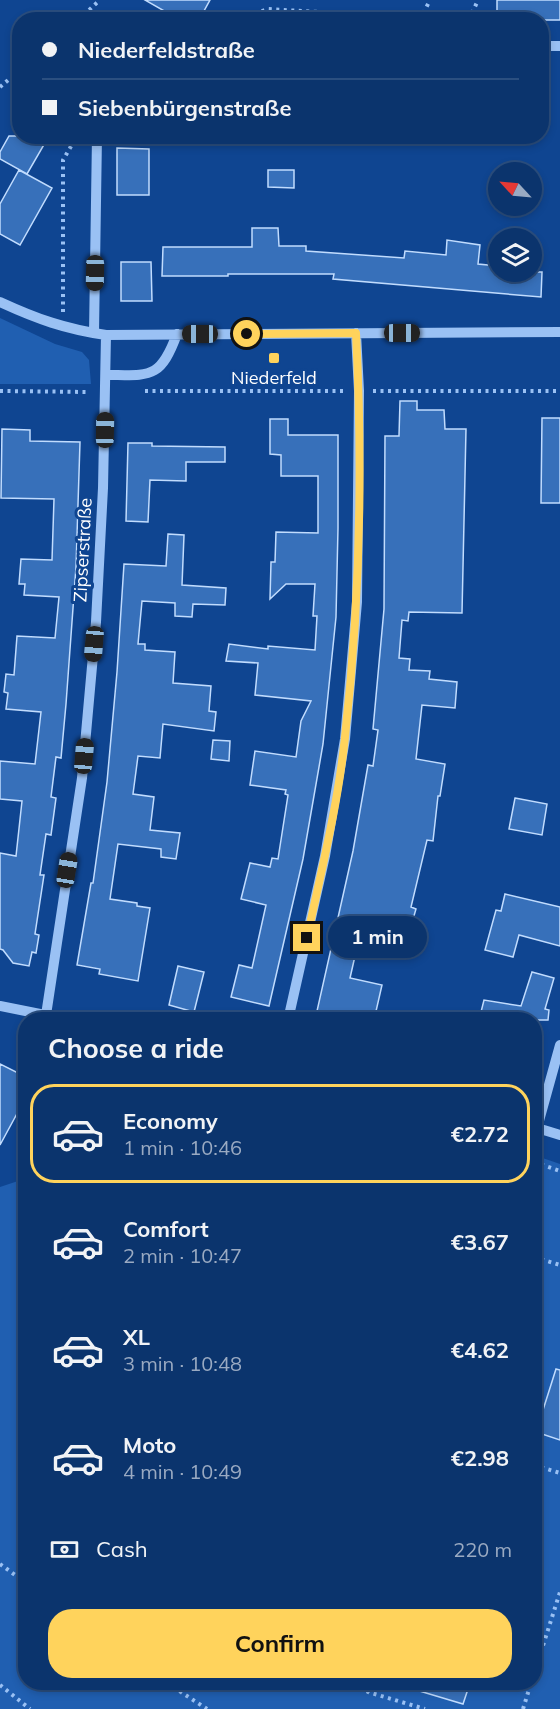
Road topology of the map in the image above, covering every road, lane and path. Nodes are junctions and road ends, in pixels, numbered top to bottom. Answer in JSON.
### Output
{"nodes":[{"id":1,"x":100,"y":0,"type":"edge"},
{"id":2,"x":87,"y":12,"type":"edge"},
{"id":3,"x":260,"y":12,"type":"edge"},
{"id":4,"x":319,"y":12,"type":"edge"},
{"id":5,"x":12,"y":77,"type":"edge"},
{"id":6,"x":0,"y":87,"type":"edge"},
{"id":7,"x":72,"y":144,"type":"edge"},
{"id":8,"x":97,"y":144,"type":"edge"},
{"id":9,"x":0,"y":302,"type":"edge"},
{"id":10,"x":63,"y":328,"type":"junction"},
{"id":11,"x":560,"y":332,"type":"edge"},
{"id":12,"x":356,"y":333,"type":"junction"},
{"id":13,"x":100,"y":334,"type":"junction"},
{"id":14,"x":177,"y":334,"type":"junction"},
{"id":15,"x":106,"y":375,"type":"junction"},
{"id":16,"x":0,"y":391,"type":"edge"},
{"id":17,"x":140,"y":391,"type":"dead end"},
{"id":18,"x":359,"y":391,"type":"junction"},
{"id":19,"x":560,"y":391,"type":"edge"},
{"id":20,"x":106,"y":392,"type":"junction"},
{"id":21,"x":0,"y":1006,"type":"edge"},
{"id":22,"x":31,"y":1012,"type":"edge"},
{"id":23,"x":46,"y":1012,"type":"edge"},
{"id":24,"x":290,"y":1012,"type":"edge"},
{"id":25,"x":560,"y":1045,"type":"edge"},
{"id":26,"x":542,"y":1105,"type":"edge"},
{"id":27,"x":542,"y":1130,"type":"edge"},
{"id":28,"x":560,"y":1135,"type":"edge"},
{"id":29,"x":542,"y":1165,"type":"edge"},
{"id":30,"x":560,"y":1171,"type":"edge"},
{"id":31,"x":542,"y":1259,"type":"edge"},
{"id":32,"x":560,"y":1265,"type":"edge"},
{"id":33,"x":542,"y":1467,"type":"edge"},
{"id":34,"x":560,"y":1473,"type":"edge"},
{"id":35,"x":0,"y":1564,"type":"edge"},
{"id":36,"x":18,"y":1577,"type":"edge"},
{"id":37,"x":560,"y":1592,"type":"edge"},
{"id":38,"x":542,"y":1649,"type":"edge"},
{"id":39,"x":0,"y":1685,"type":"edge"},
{"id":40,"x":177,"y":1690,"type":"edge"},
{"id":41,"x":368,"y":1690,"type":"edge"},
{"id":42,"x":529,"y":1690,"type":"edge"},
{"id":43,"x":30,"y":1709,"type":"edge"},
{"id":44,"x":207,"y":1709,"type":"edge"},
{"id":45,"x":425,"y":1709,"type":"edge"},
{"id":46,"x":523,"y":1709,"type":"edge"}],
"edges":[{"from":1,"to":2,"type":"path"},
{"from":3,"to":4,"type":"path"},
{"from":5,"to":6,"type":"path"},
{"from":7,"to":10,"type":"path"},
{"from":8,"to":13,"type":"street","name":"Zipserstraße"},
{"from":9,"to":10,"type":"street"},
{"from":10,"to":13,"type":"street"},
{"from":11,"to":12,"type":"street"},
{"from":12,"to":14,"type":"street"},
{"from":12,"to":18,"type":"street"},
{"from":13,"to":14,"type":"street"},
{"from":13,"to":15,"type":"street","name":"Zipserstraße"},
{"from":14,"to":15,"type":"street"},
{"from":15,"to":20,"type":"street","name":"Zipserstraße"},
{"from":16,"to":20,"type":"path"},
{"from":17,"to":18,"type":"path"},
{"from":18,"to":19,"type":"path"},
{"from":18,"to":24,"type":"street"},
{"from":20,"to":23,"type":"street","name":"Zipserstraße"},
{"from":21,"to":22,"type":"street"},
{"from":25,"to":26,"type":"street"},
{"from":27,"to":28,"type":"street"},
{"from":29,"to":30,"type":"path"},
{"from":31,"to":32,"type":"path"},
{"from":33,"to":34,"type":"path"},
{"from":35,"to":36,"type":"path"},
{"from":37,"to":38,"type":"path"},
{"from":39,"to":43,"type":"path"},
{"from":40,"to":44,"type":"path"},
{"from":41,"to":45,"type":"path"},
{"from":42,"to":46,"type":"path"}]}
